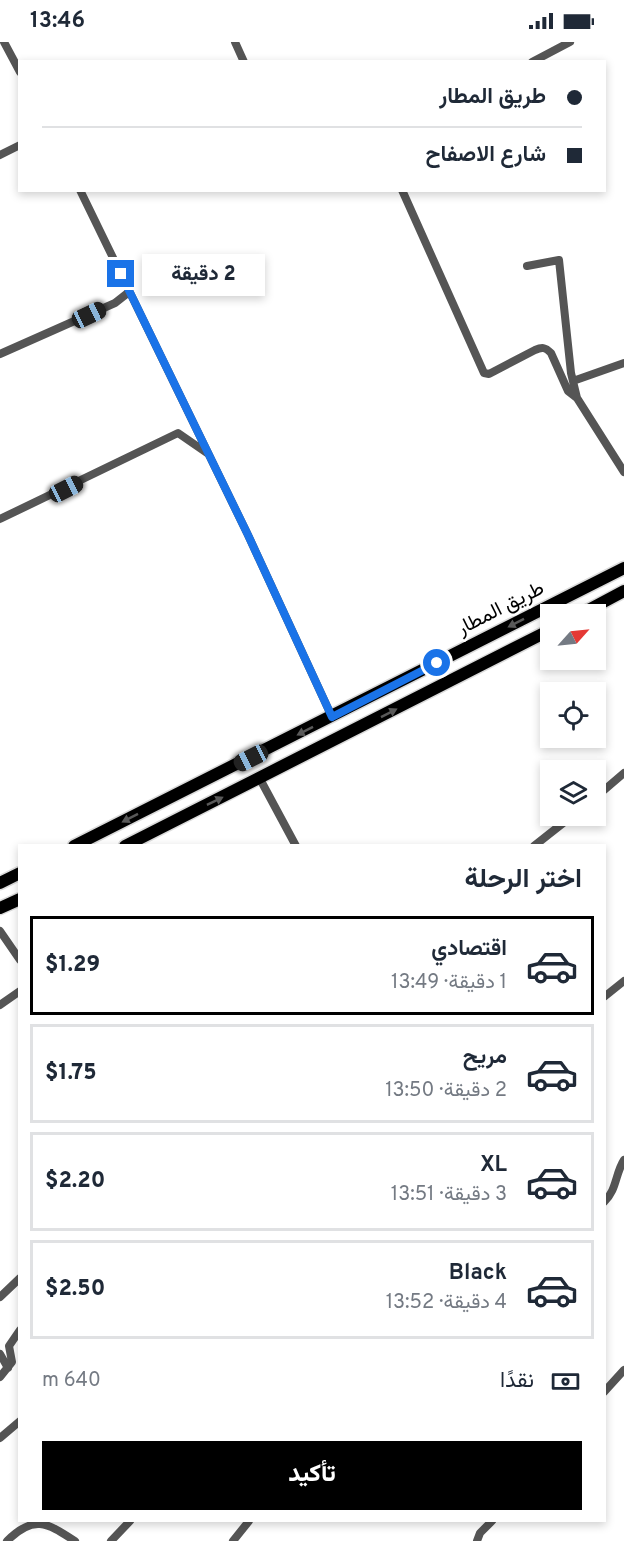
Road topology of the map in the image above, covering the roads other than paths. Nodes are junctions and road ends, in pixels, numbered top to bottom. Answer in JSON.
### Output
{"nodes":[{"id":1,"x":235,"y":42,"type":"edge"},
{"id":2,"x":570,"y":42,"type":"edge"},
{"id":3,"x":5,"y":45,"type":"edge"},
{"id":4,"x":243,"y":60,"type":"edge"},
{"id":5,"x":536,"y":60,"type":"edge"},
{"id":6,"x":18,"y":68,"type":"edge"},
{"id":7,"x":18,"y":146,"type":"edge"},
{"id":8,"x":0,"y":155,"type":"edge"},
{"id":9,"x":81,"y":192,"type":"edge"},
{"id":10,"x":403,"y":192,"type":"edge"},
{"id":11,"x":527,"y":266,"type":"dead end"},
{"id":12,"x":129,"y":292,"type":"junction"},
{"id":13,"x":0,"y":354,"type":"edge"},
{"id":14,"x":624,"y":363,"type":"edge"},
{"id":15,"x":573,"y":381,"type":"junction"},
{"id":16,"x":578,"y":398,"type":"junction"},
{"id":17,"x":208,"y":453,"type":"junction"},
{"id":18,"x":624,"y":472,"type":"edge"},
{"id":19,"x":0,"y":519,"type":"edge"},
{"id":20,"x":624,"y":568,"type":"edge"},
{"id":21,"x":624,"y":591,"type":"edge"},
{"id":22,"x":600,"y":604,"type":"edge"},
{"id":23,"x":540,"y":635,"type":"edge"},
{"id":24,"x":332,"y":717,"type":"junction"},
{"id":25,"x":624,"y":773,"type":"edge"},
{"id":26,"x":260,"y":779,"type":"junction"},
{"id":27,"x":606,"y":788,"type":"edge"},
{"id":28,"x":559,"y":826,"type":"edge"},
{"id":29,"x":78,"y":844,"type":"edge"},
{"id":30,"x":129,"y":844,"type":"edge"},
{"id":31,"x":295,"y":844,"type":"edge"},
{"id":32,"x":537,"y":844,"type":"edge"},
{"id":33,"x":18,"y":874,"type":"edge"},
{"id":34,"x":2,"y":878,"type":"edge"},
{"id":35,"x":18,"y":899,"type":"edge"},
{"id":36,"x":0,"y":908,"type":"edge"},
{"id":37,"x":0,"y":931,"type":"edge"},
{"id":38,"x":18,"y":957,"type":"edge"},
{"id":39,"x":624,"y":981,"type":"edge"},
{"id":40,"x":18,"y":992,"type":"edge"},
{"id":41,"x":606,"y":995,"type":"edge"},
{"id":42,"x":0,"y":1005,"type":"edge"},
{"id":43,"x":624,"y":1160,"type":"edge"},
{"id":44,"x":606,"y":1200,"type":"edge"},
{"id":45,"x":18,"y":1280,"type":"edge"},
{"id":46,"x":0,"y":1297,"type":"edge"},
{"id":47,"x":18,"y":1332,"type":"edge"},
{"id":48,"x":0,"y":1354,"type":"edge"},
{"id":49,"x":8,"y":1368,"type":"junction"},
{"id":50,"x":624,"y":1370,"type":"edge"},
{"id":51,"x":0,"y":1377,"type":"edge"},
{"id":52,"x":606,"y":1390,"type":"edge"},
{"id":53,"x":18,"y":1422,"type":"edge"},
{"id":54,"x":0,"y":1438,"type":"edge"},
{"id":55,"x":129,"y":1522,"type":"edge"},
{"id":56,"x":248,"y":1522,"type":"edge"},
{"id":57,"x":491,"y":1522,"type":"edge"},
{"id":58,"x":7,"y":1541,"type":"edge"},
{"id":59,"x":75,"y":1541,"type":"edge"},
{"id":60,"x":111,"y":1541,"type":"edge"},
{"id":61,"x":233,"y":1541,"type":"edge"},
{"id":62,"x":477,"y":1541,"type":"edge"}],
"edges":[{"from":1,"to":4,"type":"street"},
{"from":2,"to":5,"type":"street"},
{"from":3,"to":6,"type":"street"},
{"from":7,"to":8,"type":"street"},
{"from":9,"to":12,"type":"street"},
{"from":10,"to":16,"type":"street"},
{"from":11,"to":15,"type":"street"},
{"from":12,"to":13,"type":"street"},
{"from":12,"to":17,"type":"street"},
{"from":14,"to":15,"type":"street"},
{"from":15,"to":16,"type":"street"},
{"from":16,"to":18,"type":"street"},
{"from":17,"to":19,"type":"street"},
{"from":17,"to":24,"type":"street"},
{"from":20,"to":24,"type":"highway","name":"طريق المطار","one_way":true},
{"from":21,"to":22,"type":"highway"},
{"from":26,"to":23,"type":"highway","name":"طريق المطار","one_way":true},
{"from":24,"to":29,"type":"highway","name":"طريق المطار","one_way":true},
{"from":25,"to":27,"type":"street"},
{"from":30,"to":26,"type":"highway","name":"طريق المطار","one_way":true},
{"from":26,"to":31,"type":"street"},
{"from":28,"to":32,"type":"street"},
{"from":33,"to":34,"type":"highway"},
{"from":35,"to":36,"type":"highway"},
{"from":37,"to":38,"type":"street"},
{"from":39,"to":41,"type":"street"},
{"from":40,"to":42,"type":"street"},
{"from":43,"to":44,"type":"street"},
{"from":45,"to":46,"type":"street"},
{"from":47,"to":49,"type":"street"},
{"from":48,"to":49,"type":"street"},
{"from":49,"to":51,"type":"street"},
{"from":50,"to":52,"type":"street"},
{"from":53,"to":54,"type":"street"},
{"from":55,"to":60,"type":"street"},
{"from":56,"to":61,"type":"street"},
{"from":57,"to":62,"type":"street"},
{"from":58,"to":59,"type":"street"}]}
